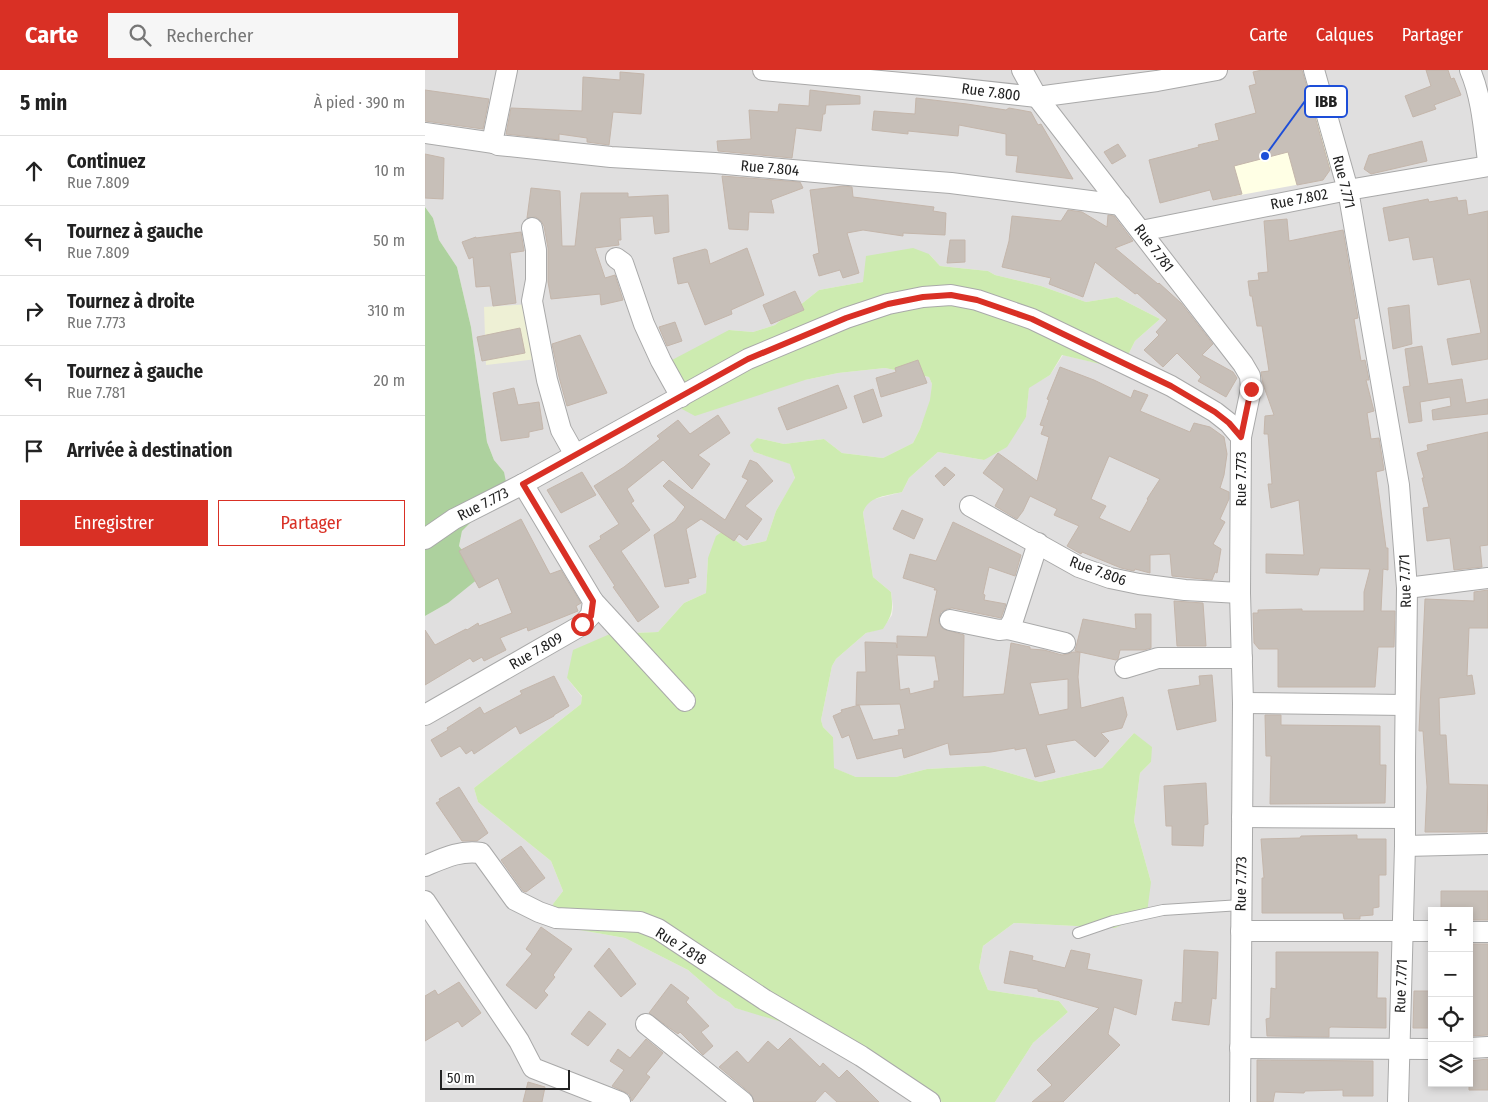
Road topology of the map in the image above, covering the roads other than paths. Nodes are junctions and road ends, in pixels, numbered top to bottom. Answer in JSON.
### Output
{"nodes":[{"id":1,"x":507,"y":70,"type":"edge"},
{"id":2,"x":763,"y":70,"type":"edge"},
{"id":3,"x":1022,"y":70,"type":"edge"},
{"id":4,"x":1217,"y":70,"type":"edge"},
{"id":5,"x":1314,"y":70,"type":"edge"},
{"id":6,"x":1469,"y":70,"type":"edge"},
{"id":7,"x":1037,"y":97,"type":"junction"},
{"id":8,"x":425,"y":133,"type":"edge"},
{"id":9,"x":494,"y":143,"type":"junction"},
{"id":10,"x":1488,"y":162,"type":"edge"},
{"id":11,"x":1488,"y":166,"type":"edge"},
{"id":12,"x":1348,"y":190,"type":"junction"},
{"id":13,"x":1121,"y":205,"type":"junction"},
{"id":14,"x":532,"y":228,"type":"dead end"},
{"id":15,"x":1141,"y":231,"type":"junction"},
{"id":16,"x":616,"y":258,"type":"dead end"},
{"id":17,"x":681,"y":397,"type":"junction"},
{"id":18,"x":1241,"y":437,"type":"junction"},
{"id":19,"x":575,"y":455,"type":"junction"},
{"id":20,"x":523,"y":484,"type":"junction"},
{"id":21,"x":970,"y":506,"type":"dead end"},
{"id":22,"x":425,"y":539,"type":"edge"},
{"id":23,"x":1038,"y":543,"type":"junction"},
{"id":24,"x":1488,"y":578,"type":"edge"},
{"id":25,"x":1407,"y":588,"type":"junction"},
{"id":26,"x":1240,"y":593,"type":"junction"},
{"id":27,"x":593,"y":601,"type":"junction"},
{"id":28,"x":950,"y":620,"type":"dead end"},
{"id":29,"x":1008,"y":629,"type":"junction"},
{"id":30,"x":1065,"y":643,"type":"dead end"},
{"id":31,"x":1242,"y":658,"type":"junction"},
{"id":32,"x":1125,"y":668,"type":"dead end"},
{"id":33,"x":685,"y":701,"type":"dead end"},
{"id":34,"x":1243,"y":703,"type":"junction"},
{"id":35,"x":1405,"y":705,"type":"junction"},
{"id":36,"x":425,"y":715,"type":"edge"},
{"id":37,"x":1242,"y":817,"type":"junction"},
{"id":38,"x":1405,"y":818,"type":"junction"},
{"id":39,"x":1488,"y":844,"type":"edge"},
{"id":40,"x":1405,"y":846,"type":"junction"},
{"id":41,"x":425,"y":866,"type":"edge"},
{"id":42,"x":425,"y":901,"type":"edge"},
{"id":43,"x":1241,"y":905,"type":"junction"},
{"id":44,"x":1241,"y":931,"type":"junction"},
{"id":45,"x":1403,"y":931,"type":"junction"},
{"id":46,"x":1428,"y":931,"type":"edge"},
{"id":47,"x":1473,"y":932,"type":"edge"},
{"id":48,"x":1488,"y":932,"type":"edge"},
{"id":49,"x":1078,"y":933,"type":"dead end"},
{"id":50,"x":646,"y":1024,"type":"dead end"},
{"id":51,"x":1488,"y":1047,"type":"edge"},
{"id":52,"x":1240,"y":1048,"type":"junction"},
{"id":53,"x":1473,"y":1048,"type":"edge"},
{"id":54,"x":1428,"y":1049,"type":"edge"},
{"id":55,"x":1398,"y":1050,"type":"junction"},
{"id":56,"x":907,"y":1096,"type":"edge"},
{"id":57,"x":620,"y":1102,"type":"edge"},
{"id":58,"x":743,"y":1102,"type":"edge"},
{"id":59,"x":930,"y":1102,"type":"edge"},
{"id":60,"x":1240,"y":1102,"type":"edge"},
{"id":61,"x":1398,"y":1102,"type":"edge"}],
"edges":[{"from":1,"to":9,"type":"street"},
{"from":2,"to":7,"type":"street","name":"Rue 7.800"},
{"from":3,"to":7,"type":"street","name":"Rue 7.781"},
{"from":4,"to":7,"type":"street","name":"Rue 7.800"},
{"from":5,"to":12,"type":"street","name":"Rue 7.771"},
{"from":6,"to":10,"type":"street"},
{"from":7,"to":13,"type":"street","name":"Rue 7.781"},
{"from":8,"to":9,"type":"street","name":"Rue 7.804"},
{"from":9,"to":13,"type":"street","name":"Rue 7.804"},
{"from":11,"to":12,"type":"street","name":"Rue 7.802"},
{"from":12,"to":15,"type":"street","name":"Rue 7.802"},
{"from":12,"to":25,"type":"street","name":"Rue 7.771"},
{"from":13,"to":15,"type":"street","name":"Rue 7.781"},
{"from":14,"to":19,"type":"street"},
{"from":15,"to":18,"type":"street","name":"Rue 7.781"},
{"from":16,"to":17,"type":"street"},
{"from":17,"to":18,"type":"street","name":"Rue 7.773"},
{"from":17,"to":19,"type":"street","name":"Rue 7.773"},
{"from":18,"to":26,"type":"street","name":"Rue 7.773"},
{"from":19,"to":20,"type":"street","name":"Rue 7.773"},
{"from":20,"to":22,"type":"street","name":"Rue 7.773"},
{"from":20,"to":27,"type":"street"},
{"from":21,"to":23,"type":"street","name":"Rue 7.806"},
{"from":23,"to":26,"type":"street","name":"Rue 7.806"},
{"from":23,"to":29,"type":"street"},
{"from":24,"to":25,"type":"street"},
{"from":25,"to":35,"type":"street","name":"Rue 7.771"},
{"from":26,"to":31,"type":"street","name":"Rue 7.773"},
{"from":27,"to":33,"type":"street"},
{"from":27,"to":36,"type":"street","name":"Rue 7.809"},
{"from":28,"to":29,"type":"street"},
{"from":29,"to":30,"type":"street"},
{"from":31,"to":32,"type":"street"},
{"from":31,"to":34,"type":"street","name":"Rue 7.773"},
{"from":34,"to":35,"type":"street"},
{"from":34,"to":37,"type":"street","name":"Rue 7.773"},
{"from":35,"to":38,"type":"street","name":"Rue 7.771"},
{"from":37,"to":38,"type":"street"},
{"from":37,"to":43,"type":"street","name":"Rue 7.773"},
{"from":38,"to":40,"type":"street","name":"Rue 7.771"},
{"from":39,"to":40,"type":"street"},
{"from":40,"to":45,"type":"street","name":"Rue 7.771"},
{"from":41,"to":56,"type":"street","name":"Rue 7.818"},
{"from":42,"to":57,"type":"street"},
{"from":43,"to":44,"type":"street","name":"Rue 7.773"},
{"from":43,"to":49,"type":"lane"},
{"from":44,"to":45,"type":"street"},
{"from":44,"to":52,"type":"street","name":"Rue 7.773"},
{"from":45,"to":46,"type":"street"},
{"from":45,"to":55,"type":"street","name":"Rue 7.771"},
{"from":47,"to":48,"type":"street"},
{"from":50,"to":58,"type":"street"},
{"from":51,"to":53,"type":"street"},
{"from":52,"to":55,"type":"street"},
{"from":52,"to":60,"type":"street","name":"Rue 7.773"},
{"from":54,"to":55,"type":"street"},
{"from":55,"to":61,"type":"street","name":"Rue 7.771"},
{"from":56,"to":59,"type":"street","name":"Rue 7.818"}]}
